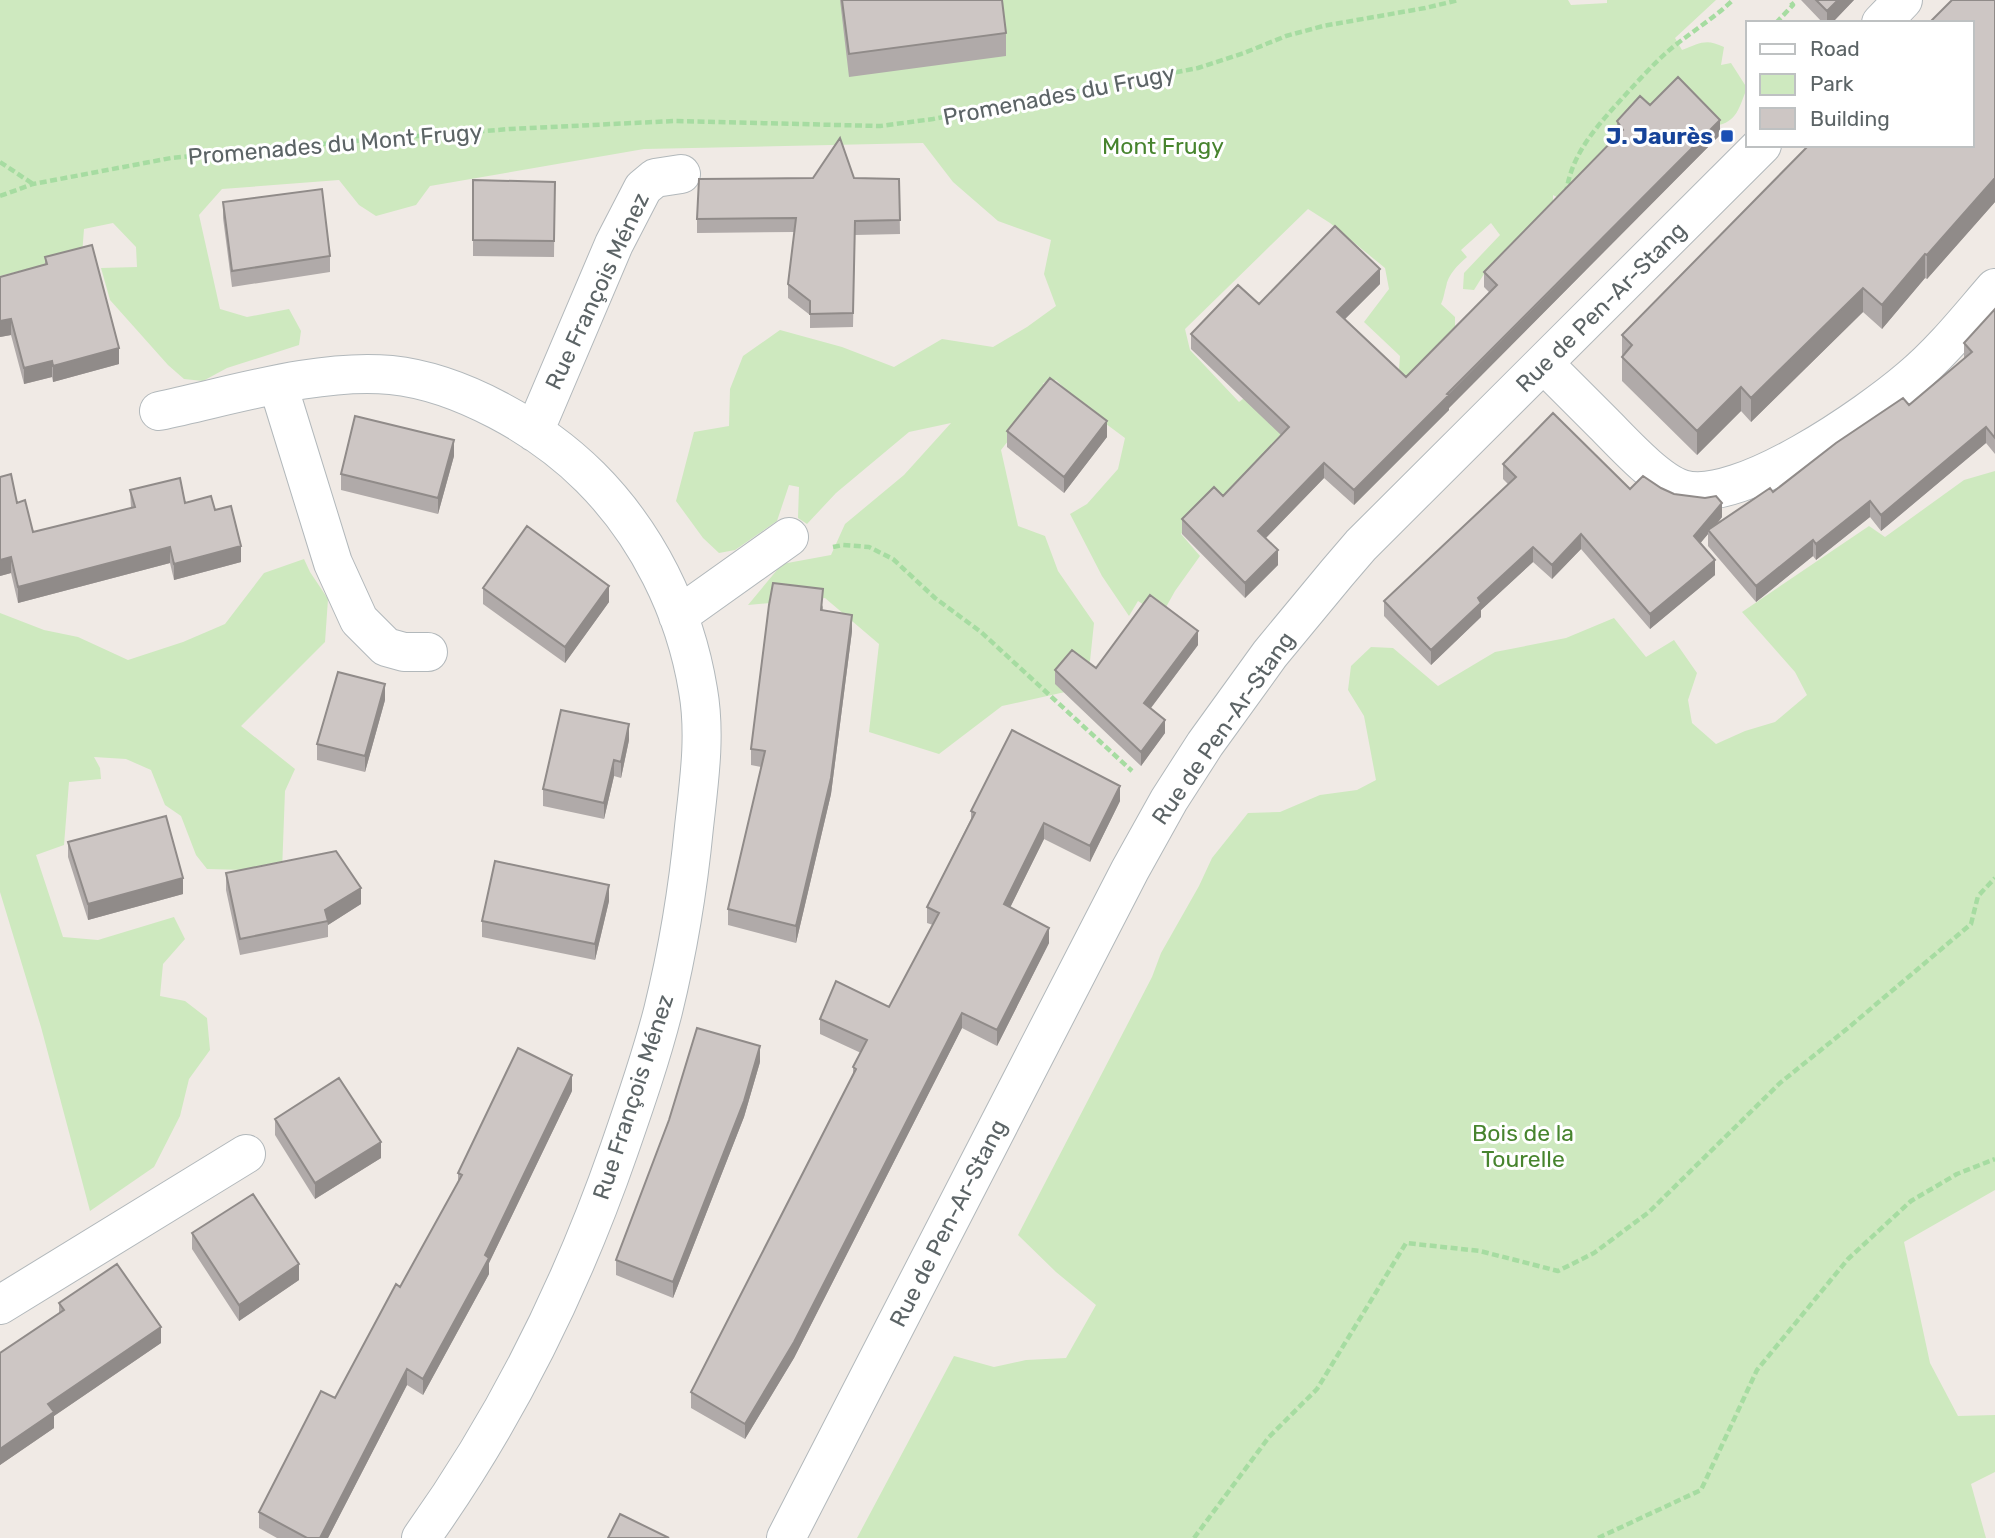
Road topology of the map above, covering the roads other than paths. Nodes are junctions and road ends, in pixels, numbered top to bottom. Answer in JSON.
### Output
{"nodes":[{"id":1,"x":1903,"y":0,"type":"edge"},
{"id":2,"x":1883,"y":21,"type":"edge"},
{"id":3,"x":1760,"y":147,"type":"edge"},
{"id":4,"x":681,"y":174,"type":"dead end"},
{"id":5,"x":1995,"y":288,"type":"edge"},
{"id":6,"x":1544,"y":364,"type":"junction"},
{"id":7,"x":278,"y":385,"type":"junction"},
{"id":8,"x":159,"y":411,"type":"dead end"},
{"id":9,"x":534,"y":432,"type":"junction"},
{"id":10,"x":781,"y":543,"type":"road end"},
{"id":11,"x":678,"y":616,"type":"junction"},
{"id":12,"x":428,"y":652,"type":"dead end"},
{"id":13,"x":246,"y":1154,"type":"dead end"},
{"id":14,"x":0,"y":1306,"type":"edge"},
{"id":15,"x":421,"y":1538,"type":"edge"},
{"id":16,"x":786,"y":1538,"type":"edge"}],
"edges":[{"from":1,"to":2,"type":"street"},
{"from":3,"to":6,"type":"street","name":"Rue de Pen-Ar-Stang"},
{"from":4,"to":9,"type":"street","name":"Rue François Ménez"},
{"from":5,"to":6,"type":"street"},
{"from":6,"to":16,"type":"street","name":"Rue de Pen-Ar-Stang"},
{"from":7,"to":8,"type":"street","name":"Rue François Ménez"},
{"from":7,"to":9,"type":"street","name":"Rue François Ménez"},
{"from":7,"to":12,"type":"street"},
{"from":9,"to":11,"type":"street","name":"Rue François Ménez"},
{"from":10,"to":11,"type":"street"},
{"from":11,"to":15,"type":"street","name":"Rue François Ménez"},
{"from":13,"to":14,"type":"street"}]}
